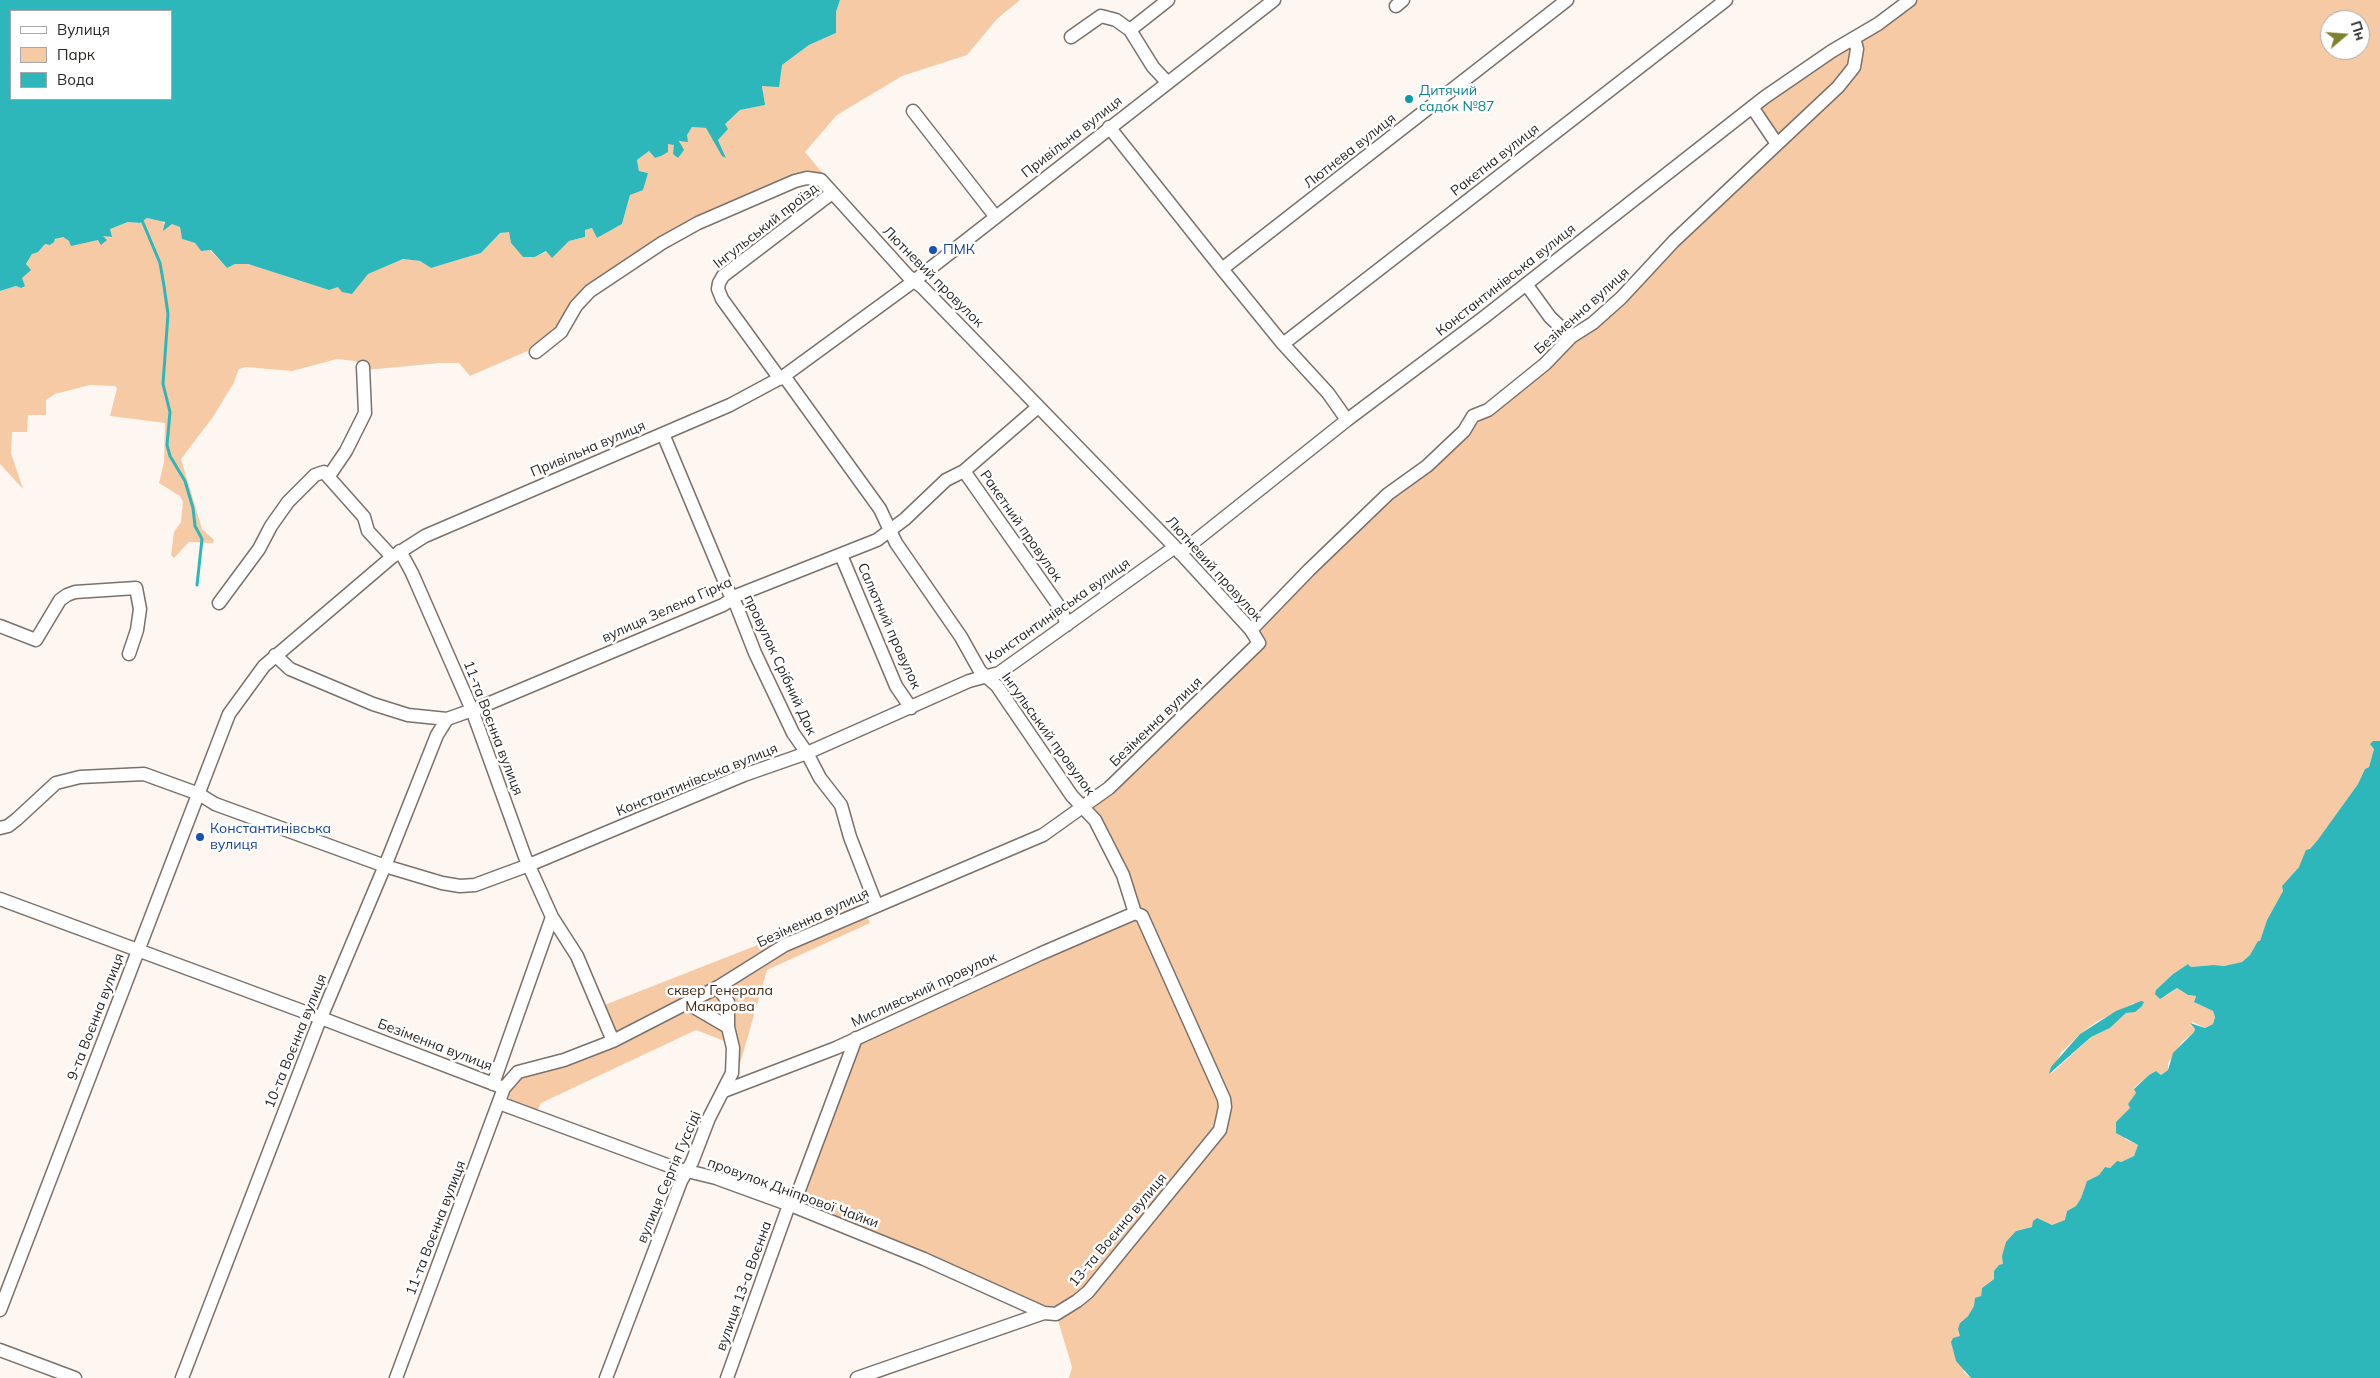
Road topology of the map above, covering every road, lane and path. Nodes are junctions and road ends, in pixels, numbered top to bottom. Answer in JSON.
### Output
{"nodes":[{"id":1,"x":1168,"y":0,"type":"edge"},
{"id":2,"x":1274,"y":0,"type":"edge"},
{"id":3,"x":1567,"y":0,"type":"edge"},
{"id":4,"x":1726,"y":0,"type":"edge"},
{"id":5,"x":1910,"y":0,"type":"edge"},
{"id":6,"x":1130,"y":30,"type":"junction"},
{"id":7,"x":1071,"y":37,"type":"dead end"},
{"id":8,"x":1854,"y":38,"type":"junction"},
{"id":9,"x":1167,"y":82,"type":"junction"},
{"id":10,"x":1752,"y":107,"type":"junction"},
{"id":11,"x":912,"y":110,"type":"dead end"},
{"id":12,"x":1109,"y":127,"type":"junction"},
{"id":13,"x":1777,"y":144,"type":"junction"},
{"id":14,"x":832,"y":193,"type":"junction"},
{"id":15,"x":995,"y":216,"type":"junction"},
{"id":16,"x":1222,"y":270,"type":"junction"},
{"id":17,"x":914,"y":280,"type":"junction"},
{"id":18,"x":719,"y":283,"type":"joint"},
{"id":19,"x":1526,"y":284,"type":"junction"},
{"id":20,"x":1572,"y":337,"type":"junction"},
{"id":21,"x":1284,"y":344,"type":"junction"},
{"id":22,"x":536,"y":352,"type":"dead end"},
{"id":23,"x":363,"y":367,"type":"dead end"},
{"id":24,"x":782,"y":377,"type":"junction"},
{"id":25,"x":1038,"y":407,"type":"junction"},
{"id":26,"x":1347,"y":420,"type":"junction"},
{"id":27,"x":663,"y":434,"type":"junction"},
{"id":28,"x":964,"y":471,"type":"junction"},
{"id":29,"x":329,"y":476,"type":"junction"},
{"id":30,"x":890,"y":530,"type":"junction"},
{"id":31,"x":1178,"y":550,"type":"junction"},
{"id":32,"x":396,"y":554,"type":"junction"},
{"id":33,"x":841,"y":555,"type":"junction"},
{"id":34,"x":733,"y":598,"type":"junction"},
{"id":35,"x":219,"y":603,"type":"dead end"},
{"id":36,"x":1067,"y":624,"type":"junction"},
{"id":37,"x":0,"y":626,"type":"edge"},
{"id":38,"x":1251,"y":630,"type":"junction"},
{"id":39,"x":1259,"y":643,"type":"joint"},
{"id":40,"x":129,"y":654,"type":"dead end"},
{"id":41,"x":275,"y":656,"type":"junction"},
{"id":42,"x":988,"y":677,"type":"junction"},
{"id":43,"x":911,"y":708,"type":"junction"},
{"id":44,"x":472,"y":710,"type":"junction"},
{"id":45,"x":447,"y":719,"type":"junction"},
{"id":46,"x":220,"y":736,"type":"joint"},
{"id":47,"x":807,"y":753,"type":"junction"},
{"id":48,"x":199,"y":794,"type":"junction"},
{"id":49,"x":1081,"y":806,"type":"junction"},
{"id":50,"x":0,"y":828,"type":"edge"},
{"id":51,"x":529,"y":865,"type":"junction"},
{"id":52,"x":385,"y":866,"type":"junction"},
{"id":53,"x":0,"y":900,"type":"edge"},
{"id":54,"x":876,"y":904,"type":"junction"},
{"id":55,"x":1135,"y":913,"type":"junction"},
{"id":56,"x":552,"y":917,"type":"junction"},
{"id":57,"x":138,"y":950,"type":"junction"},
{"id":58,"x":718,"y":987,"type":"junction"},
{"id":59,"x":687,"y":1003,"type":"junction"},
{"id":60,"x":321,"y":1018,"type":"junction"},
{"id":61,"x":728,"y":1027,"type":"junction"},
{"id":62,"x":856,"y":1038,"type":"junction"},
{"id":63,"x":613,"y":1042,"type":"junction"},
{"id":64,"x":498,"y":1086,"type":"junction"},
{"id":65,"x":724,"y":1091,"type":"junction"},
{"id":66,"x":499,"y":1103,"type":"junction"},
{"id":67,"x":1225,"y":1107,"type":"joint"},
{"id":68,"x":687,"y":1171,"type":"junction"},
{"id":69,"x":791,"y":1205,"type":"junction"},
{"id":70,"x":0,"y":1310,"type":"edge"},
{"id":71,"x":1044,"y":1313,"type":"junction"},
{"id":72,"x":0,"y":1350,"type":"edge"},
{"id":73,"x":75,"y":1378,"type":"edge"},
{"id":74,"x":182,"y":1378,"type":"edge"},
{"id":75,"x":396,"y":1378,"type":"edge"},
{"id":76,"x":606,"y":1378,"type":"edge"},
{"id":77,"x":727,"y":1378,"type":"edge"},
{"id":78,"x":857,"y":1378,"type":"edge"}],
"edges":[{"from":1,"to":6,"type":"street"},
{"from":2,"to":9,"type":"street","name":"Привільна вулиця"},
{"from":3,"to":16,"type":"street","name":"Лютнева вулиця"},
{"from":4,"to":21,"type":"street","name":"Ракетна вулиця"},
{"from":5,"to":8,"type":"street"},
{"from":6,"to":7,"type":"street"},
{"from":6,"to":9,"type":"street"},
{"from":8,"to":10,"type":"street","name":"Константинівська вулиця"},
{"from":8,"to":13,"type":"street","name":"Безіменна вулиця"},
{"from":9,"to":12,"type":"street","name":"Привільна вулиця"},
{"from":10,"to":13,"type":"street"},
{"from":10,"to":19,"type":"street","name":"Константинівська вулиця"},
{"from":11,"to":15,"type":"street"},
{"from":12,"to":15,"type":"street","name":"Привільна вулиця"},
{"from":12,"to":16,"type":"street"},
{"from":13,"to":20,"type":"street","name":"Безіменна вулиця"},
{"from":14,"to":17,"type":"street","name":"Лютневий провулок"},
{"from":14,"to":18,"type":"street","name":"Інгульський проїзд"},
{"from":14,"to":22,"type":"street","name":"Лютневий провулок"},
{"from":15,"to":17,"type":"street","name":"Привільна вулиця"},
{"from":16,"to":21,"type":"street"},
{"from":17,"to":24,"type":"street","name":"Привільна вулиця"},
{"from":17,"to":25,"type":"street","name":"Лютневий провулок"},
{"from":18,"to":24,"type":"street","name":"Інгульський провулок"},
{"from":19,"to":20,"type":"street"},
{"from":19,"to":26,"type":"street","name":"Константинівська вулиця"},
{"from":20,"to":38,"type":"street","name":"Безіменна вулиця"},
{"from":21,"to":26,"type":"street"},
{"from":23,"to":29,"type":"street"},
{"from":24,"to":27,"type":"street","name":"Привільна вулиця"},
{"from":24,"to":30,"type":"street","name":"Інгульський провулок"},
{"from":25,"to":28,"type":"street","name":"вулиця Зелена Гірка"},
{"from":25,"to":31,"type":"street","name":"Лютневий провулок"},
{"from":26,"to":31,"type":"street","name":"Константинівська вулиця"},
{"from":27,"to":32,"type":"street","name":"Привільна вулиця"},
{"from":27,"to":34,"type":"street","name":"провулок Срібний Док"},
{"from":28,"to":30,"type":"street","name":"вулиця Зелена Гірка"},
{"from":28,"to":36,"type":"street","name":"Ракетний провулок"},
{"from":29,"to":32,"type":"street","name":"11-та Воєнна вулиця"},
{"from":29,"to":35,"type":"street"},
{"from":30,"to":33,"type":"street","name":"вулиця Зелена Гірка"},
{"from":30,"to":42,"type":"street","name":"Інгульський провулок"},
{"from":31,"to":36,"type":"street","name":"Константинівська вулиця"},
{"from":31,"to":38,"type":"street","name":"Лютневий провулок"},
{"from":32,"to":41,"type":"street","name":"Привільна вулиця"},
{"from":32,"to":44,"type":"street","name":"11-та Воєнна вулиця"},
{"from":33,"to":34,"type":"street","name":"вулиця Зелена Гірка"},
{"from":33,"to":43,"type":"street","name":"Салютний провулок"},
{"from":34,"to":44,"type":"street","name":"вулиця Зелена Гірка"},
{"from":34,"to":47,"type":"street","name":"провулок Срібний Док"},
{"from":36,"to":42,"type":"street","name":"Константинівська вулиця"},
{"from":37,"to":40,"type":"street"},
{"from":38,"to":39,"type":"street","name":"Лютневий провулок"},
{"from":39,"to":49,"type":"street","name":"Безіменна вулиця"},
{"from":41,"to":45,"type":"street","name":"вулиця Зелена Гірка"},
{"from":41,"to":46,"type":"street","name":"Привільна вулиця"},
{"from":42,"to":43,"type":"street","name":"Константинівська вулиця"},
{"from":42,"to":49,"type":"street","name":"Інгульський провулок"},
{"from":43,"to":47,"type":"street","name":"Константинівська вулиця"},
{"from":44,"to":45,"type":"street","name":"вулиця Зелена Гірка"},
{"from":44,"to":51,"type":"street","name":"11-та Воєнна вулиця"},
{"from":45,"to":52,"type":"street","name":"10-та Воєнна вулиця"},
{"from":46,"to":48,"type":"street","name":"9-та Воєнна вулиця"},
{"from":47,"to":51,"type":"street","name":"Константинівська вулиця"},
{"from":47,"to":54,"type":"street","name":"провулок Срібний Док"},
{"from":48,"to":50,"type":"street","name":"Константинівська вулиця"},
{"from":48,"to":52,"type":"street","name":"Константинівська вулиця"},
{"from":48,"to":57,"type":"street","name":"9-та Воєнна вулиця"},
{"from":49,"to":54,"type":"street","name":"Безіменна вулиця"},
{"from":49,"to":55,"type":"street","name":"Інгульський провулок"},
{"from":51,"to":52,"type":"street","name":"Константинівська вулиця"},
{"from":51,"to":56,"type":"street","name":"11-та Воєнна вулиця"},
{"from":52,"to":60,"type":"street","name":"10-та Воєнна вулиця"},
{"from":53,"to":57,"type":"street","name":"Безіменна вулиця"},
{"from":54,"to":58,"type":"street","name":"Безіменна вулиця"},
{"from":55,"to":62,"type":"street","name":"Мисливський провулок"},
{"from":55,"to":67,"type":"street","name":"Інгульський провулок"},
{"from":56,"to":63,"type":"street","name":"11-та Воєнна вулиця"},
{"from":56,"to":64,"type":"street","name":"11-та Воєнна вулиця"},
{"from":57,"to":60,"type":"street","name":"Безіменна вулиця"},
{"from":57,"to":70,"type":"street","name":"9-та Воєнна вулиця"},
{"from":58,"to":59,"type":"street","name":"Безіменна вулиця"},
{"from":58,"to":61,"type":"street","name":"вулиця Сергія Гуссіді"},
{"from":59,"to":61,"type":"street"},
{"from":59,"to":63,"type":"street","name":"Безіменна вулиця"},
{"from":60,"to":64,"type":"street","name":"Безіменна вулиця"},
{"from":60,"to":74,"type":"street","name":"10-та Воєнна вулиця"},
{"from":61,"to":65,"type":"street","name":"вулиця Сергія Гуссіді"},
{"from":62,"to":65,"type":"street","name":"Мисливський провулок"},
{"from":62,"to":69,"type":"street","name":"вулиця 13-а Воєнна"},
{"from":63,"to":64,"type":"street","name":"Безіменна вулиця"},
{"from":64,"to":66,"type":"street","name":"11-та Воєнна вулиця"},
{"from":65,"to":68,"type":"street","name":"вулиця Сергія Гуссіді"},
{"from":66,"to":68,"type":"street","name":"провулок Дніпрової Чайки"},
{"from":66,"to":75,"type":"street","name":"11-та Воєнна вулиця"},
{"from":67,"to":71,"type":"street","name":"13-та Воєнна вулиця"},
{"from":68,"to":69,"type":"street","name":"провулок Дніпрової Чайки"},
{"from":68,"to":76,"type":"street","name":"вулиця Сергія Гуссіді"},
{"from":69,"to":71,"type":"street","name":"провулок Дніпрової Чайки"},
{"from":69,"to":77,"type":"street","name":"вулиця 13-а Воєнна"},
{"from":71,"to":78,"type":"street","name":"13-та Воєнна вулиця"},
{"from":72,"to":73,"type":"street"}]}
